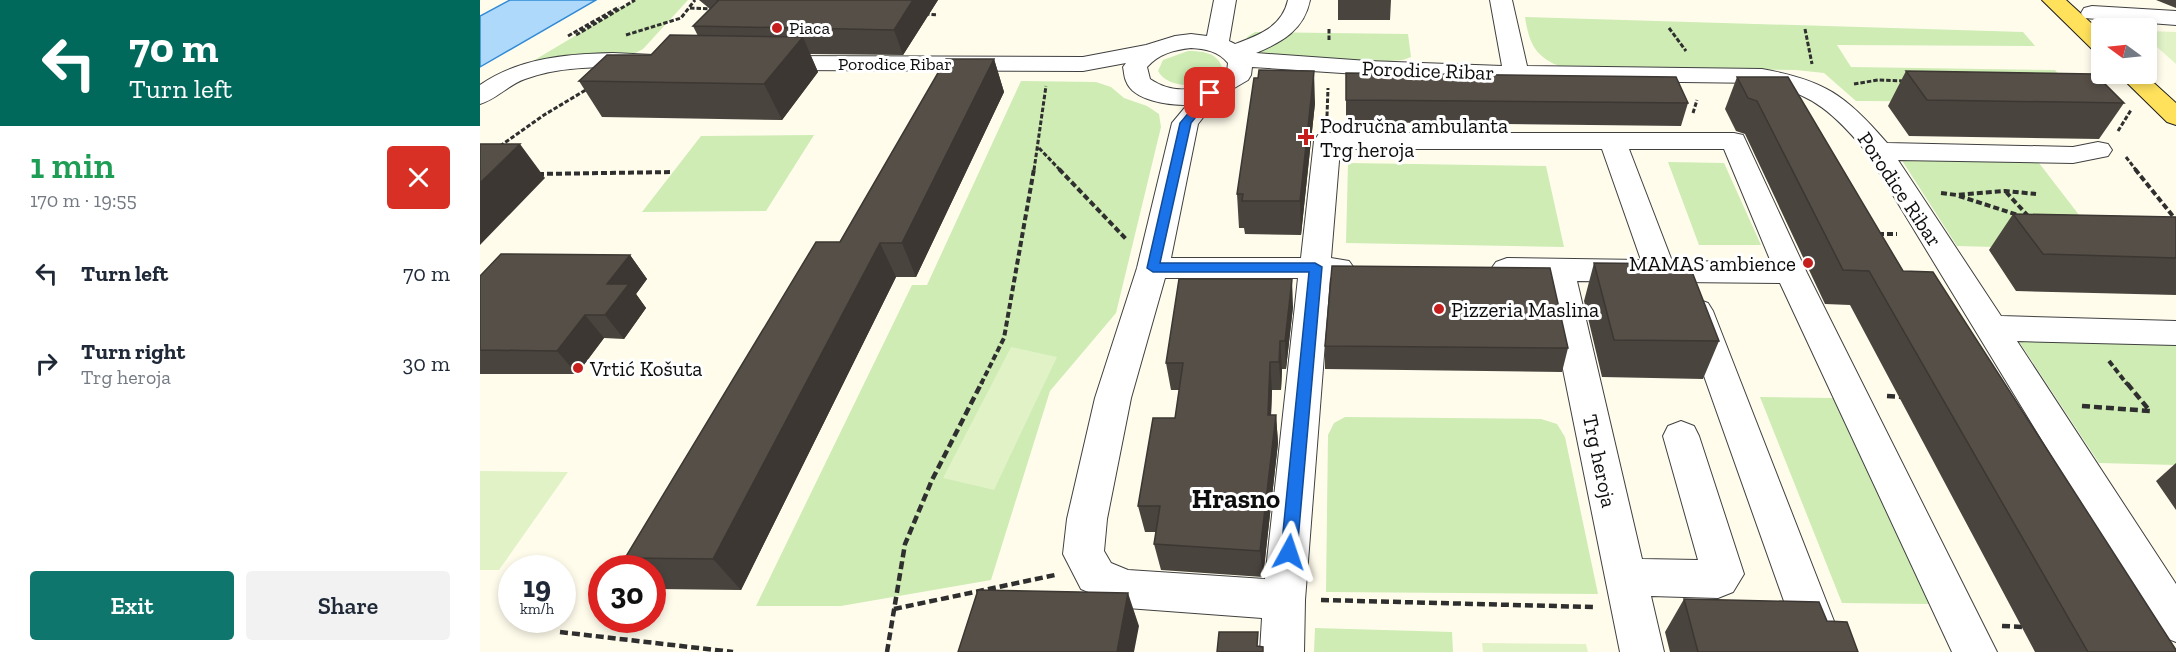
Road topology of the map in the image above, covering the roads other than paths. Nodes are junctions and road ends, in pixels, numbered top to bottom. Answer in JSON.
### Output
{"nodes":[{"id":1,"x":1208,"y":0,"type":"edge"},
{"id":2,"x":1225,"y":0,"type":"edge"},
{"id":3,"x":1299,"y":0,"type":"edge"},
{"id":4,"x":1501,"y":0,"type":"edge"},
{"id":5,"x":2053,"y":0,"type":"edge"},
{"id":6,"x":2085,"y":6,"type":"edge"},
{"id":7,"x":2128,"y":7,"type":"edge"},
{"id":8,"x":2099,"y":18,"type":"edge"},
{"id":9,"x":2176,"y":18,"type":"edge"},
{"id":10,"x":2091,"y":36,"type":"edge"},
{"id":11,"x":1191,"y":41,"type":"junction"},
{"id":12,"x":1151,"y":51,"type":"junction"},
{"id":13,"x":1232,"y":58,"type":"junction"},
{"id":14,"x":670,"y":61,"type":"edge"},
{"id":15,"x":764,"y":63,"type":"edge"},
{"id":16,"x":1086,"y":64,"type":"junction"},
{"id":17,"x":2157,"y":71,"type":"edge"},
{"id":18,"x":1516,"y":74,"type":"junction"},
{"id":19,"x":1136,"y":76,"type":"junction"},
{"id":20,"x":2141,"y":84,"type":"edge"},
{"id":21,"x":2176,"y":88,"type":"edge"},
{"id":22,"x":480,"y":96,"type":"edge"},
{"id":23,"x":1181,"y":110,"type":"junction"},
{"id":24,"x":2176,"y":117,"type":"edge"},
{"id":25,"x":1613,"y":142,"type":"junction"},
{"id":26,"x":2105,"y":145,"type":"road end"},
{"id":27,"x":1879,"y":151,"type":"junction"},
{"id":28,"x":1315,"y":267,"type":"junction"},
{"id":29,"x":1153,"y":268,"type":"junction"},
{"id":30,"x":1362,"y":268,"type":"edge"},
{"id":31,"x":1478,"y":269,"type":"edge"},
{"id":32,"x":1559,"y":270,"type":"junction"},
{"id":33,"x":1671,"y":270,"type":"junction"},
{"id":34,"x":1791,"y":273,"type":"junction"},
{"id":35,"x":1990,"y":328,"type":"junction"},
{"id":36,"x":2176,"y":333,"type":"edge"},
{"id":37,"x":1681,"y":436,"type":"dead end"},
{"id":38,"x":1629,"y":592,"type":"junction"},
{"id":39,"x":1284,"y":600,"type":"junction"},
{"id":40,"x":2170,"y":603,"type":"edge"},
{"id":41,"x":1969,"y":638,"type":"edge"},
{"id":42,"x":1282,"y":652,"type":"edge"},
{"id":43,"x":1642,"y":652,"type":"edge"},
{"id":44,"x":1824,"y":652,"type":"edge"}],
"edges":[{"from":1,"to":11,"type":"street"},
{"from":2,"to":13,"type":"street"},
{"from":3,"to":13,"type":"street"},
{"from":4,"to":18,"type":"street"},
{"from":5,"to":10,"type":"main road"},
{"from":6,"to":7,"type":"street"},
{"from":6,"to":8,"type":"main road"},
{"from":7,"to":9,"type":"street"},
{"from":11,"to":12,"type":"street","name":"Porodice Ribar"},
{"from":11,"to":13,"type":"street","name":"Porodice Ribar"},
{"from":12,"to":16,"type":"street","name":"Porodice Ribar"},
{"from":12,"to":19,"type":"street"},
{"from":13,"to":18,"type":"street","name":"Porodice Ribar"},
{"from":13,"to":23,"type":"street"},
{"from":14,"to":22,"type":"street"},
{"from":15,"to":16,"type":"street","name":"Porodice Ribar"},
{"from":16,"to":19,"type":"street","name":"Porodice Ribar"},
{"from":17,"to":21,"type":"main road"},
{"from":18,"to":27,"type":"street","name":"Porodice Ribar"},
{"from":19,"to":23,"type":"street"},
{"from":20,"to":24,"type":"main road"},
{"from":23,"to":29,"type":"street"},
{"from":25,"to":28,"type":"street"},
{"from":25,"to":33,"type":"street"},
{"from":25,"to":34,"type":"street"},
{"from":26,"to":27,"type":"street"},
{"from":27,"to":35,"type":"street","name":"Porodice Ribar"},
{"from":28,"to":29,"type":"street"},
{"from":28,"to":30,"type":"street"},
{"from":28,"to":39,"type":"street"},
{"from":29,"to":39,"type":"street"},
{"from":31,"to":32,"type":"street"},
{"from":32,"to":33,"type":"street"},
{"from":32,"to":38,"type":"street","name":"Trg heroja"},
{"from":33,"to":34,"type":"street"},
{"from":33,"to":44,"type":"street"},
{"from":34,"to":41,"type":"street"},
{"from":35,"to":36,"type":"street"},
{"from":35,"to":40,"type":"street","name":"Porodice Ribar"},
{"from":37,"to":38,"type":"street"},
{"from":38,"to":43,"type":"street","name":"Trg heroja"},
{"from":39,"to":42,"type":"street"}]}
